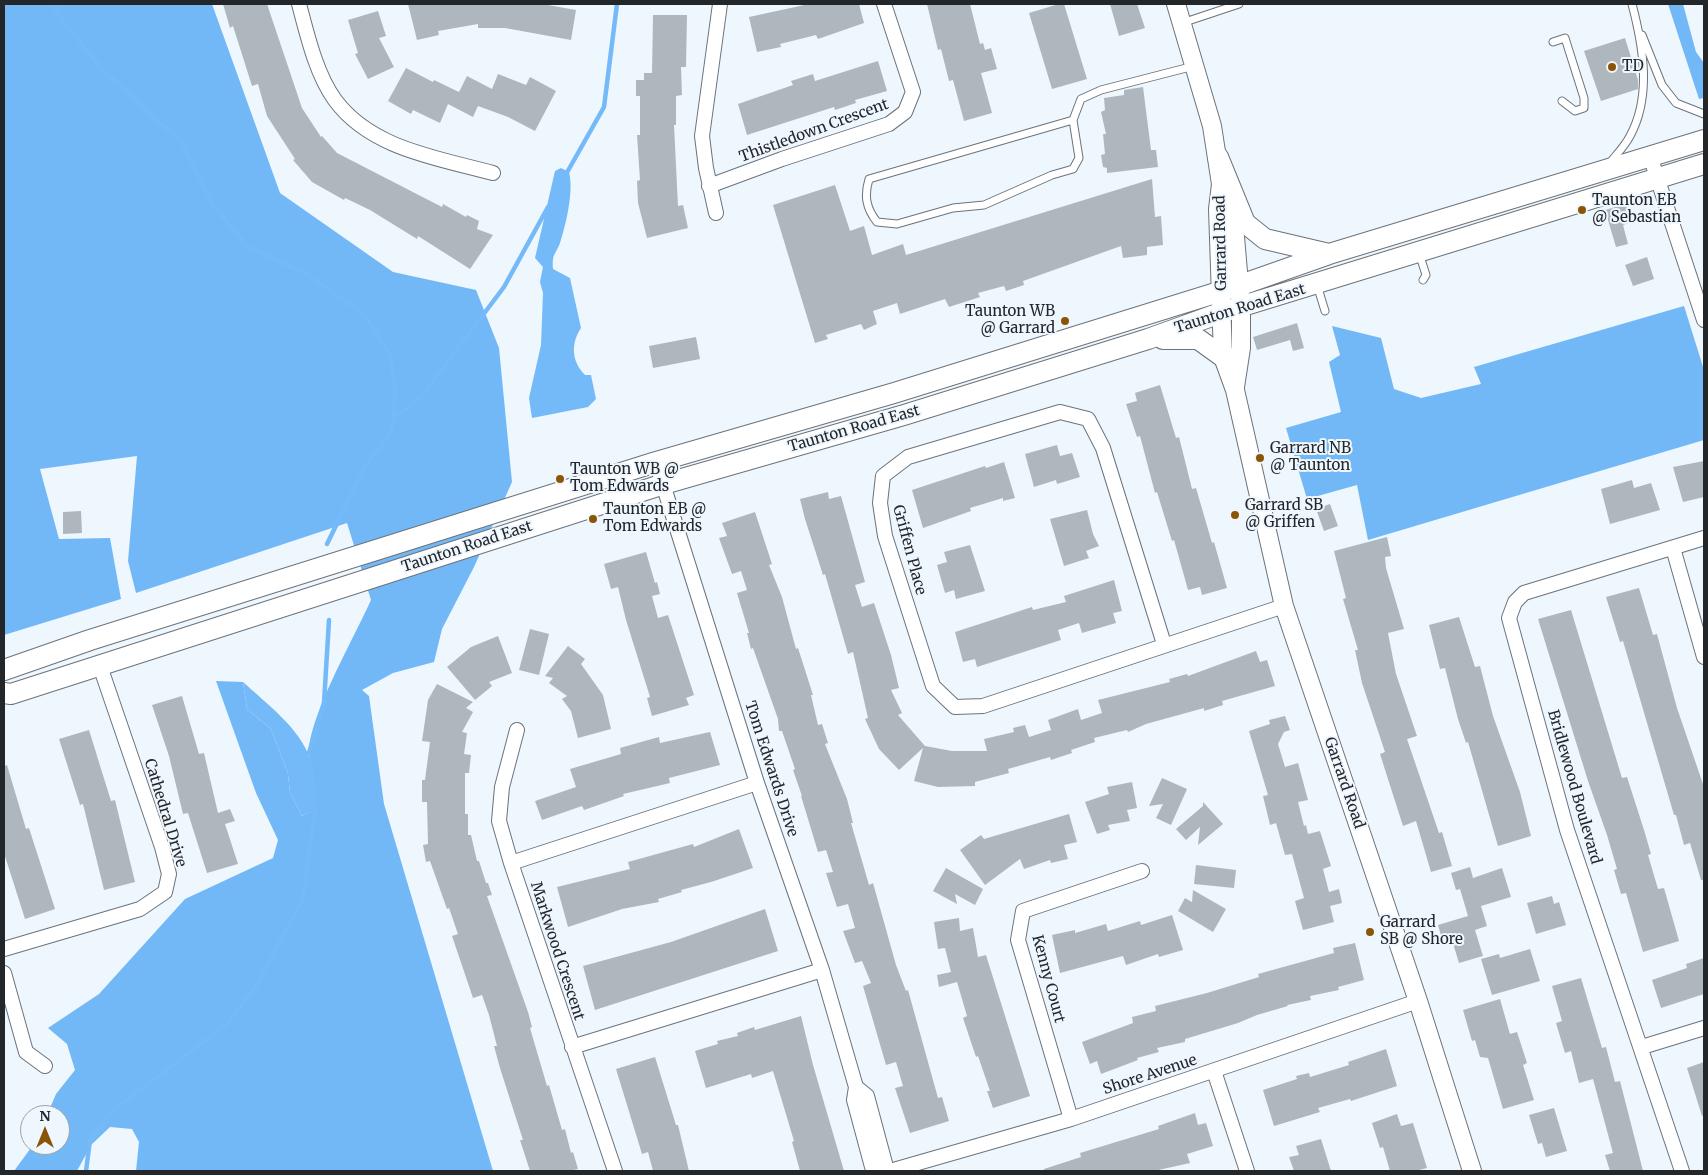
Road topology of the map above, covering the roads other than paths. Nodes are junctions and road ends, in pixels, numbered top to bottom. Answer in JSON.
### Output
{"nodes":[{"id":1,"x":299,"y":4,"type":"edge"},
{"id":2,"x":720,"y":4,"type":"edge"},
{"id":3,"x":884,"y":4,"type":"edge"},
{"id":4,"x":1176,"y":4,"type":"edge"},
{"id":5,"x":1239,"y":4,"type":"edge"},
{"id":6,"x":1632,"y":4,"type":"edge"},
{"id":7,"x":1182,"y":23,"type":"junction"},
{"id":8,"x":1638,"y":27,"type":"junction"},
{"id":9,"x":1553,"y":42,"type":"dead end"},
{"id":10,"x":1194,"y":66,"type":"junction"},
{"id":11,"x":1562,"y":101,"type":"dead end"},
{"id":12,"x":1704,"y":114,"type":"edge"},
{"id":13,"x":1073,"y":120,"type":"junction"},
{"id":14,"x":1704,"y":140,"type":"edge"},
{"id":15,"x":1650,"y":156,"type":"junction"},
{"id":16,"x":1218,"y":157,"type":"junction"},
{"id":17,"x":1704,"y":164,"type":"edge"},
{"id":18,"x":1602,"y":172,"type":"junction"},
{"id":19,"x":493,"y":173,"type":"dead end"},
{"id":20,"x":1656,"y":178,"type":"junction"},
{"id":21,"x":709,"y":186,"type":"junction"},
{"id":22,"x":716,"y":213,"type":"dead end"},
{"id":23,"x":1419,"y":252,"type":"junction"},
{"id":24,"x":1329,"y":254,"type":"junction"},
{"id":25,"x":1423,"y":280,"type":"dead end"},
{"id":26,"x":1316,"y":285,"type":"junction"},
{"id":27,"x":1230,"y":288,"type":"junction"},
{"id":28,"x":1232,"y":310,"type":"junction"},
{"id":29,"x":1325,"y":311,"type":"dead end"},
{"id":30,"x":1704,"y":320,"type":"edge"},
{"id":31,"x":1148,"y":338,"type":"junction"},
{"id":32,"x":1223,"y":357,"type":"junction"},
{"id":33,"x":1235,"y":390,"type":"junction"},
{"id":34,"x":656,"y":462,"type":"junction"},
{"id":35,"x":664,"y":484,"type":"junction"},
{"id":36,"x":1704,"y":538,"type":"edge"},
{"id":37,"x":1672,"y":548,"type":"junction"},
{"id":38,"x":1284,"y":606,"type":"junction"},
{"id":39,"x":1164,"y":644,"type":"junction"},
{"id":40,"x":1704,"y":657,"type":"edge"},
{"id":41,"x":100,"y":666,"type":"junction"},
{"id":42,"x":4,"y":670,"type":"edge"},
{"id":43,"x":4,"y":693,"type":"edge"},
{"id":44,"x":517,"y":730,"type":"dead end"},
{"id":45,"x":757,"y":783,"type":"junction"},
{"id":46,"x":511,"y":864,"type":"junction"},
{"id":47,"x":1142,"y":871,"type":"dead end"},
{"id":48,"x":4,"y":949,"type":"edge"},
{"id":49,"x":822,"y":970,"type":"junction"},
{"id":50,"x":4,"y":973,"type":"edge"},
{"id":51,"x":1418,"y":1001,"type":"junction"},
{"id":52,"x":1704,"y":1028,"type":"edge"},
{"id":53,"x":572,"y":1047,"type":"junction"},
{"id":54,"x":1642,"y":1047,"type":"junction"},
{"id":55,"x":46,"y":1066,"type":"dead end"},
{"id":56,"x":1214,"y":1071,"type":"junction"},
{"id":57,"x":856,"y":1087,"type":"junction"},
{"id":58,"x":1071,"y":1119,"type":"junction"},
{"id":59,"x":615,"y":1171,"type":"edge"},
{"id":60,"x":877,"y":1171,"type":"edge"},
{"id":61,"x":882,"y":1171,"type":"edge"},
{"id":62,"x":890,"y":1171,"type":"edge"},
{"id":63,"x":1247,"y":1171,"type":"edge"},
{"id":64,"x":1472,"y":1171,"type":"edge"},
{"id":65,"x":1682,"y":1171,"type":"edge"}],
"edges":[{"from":1,"to":19,"type":"street"},
{"from":2,"to":21,"type":"street"},
{"from":3,"to":21,"type":"street","name":"Thistledown Crescent"},
{"from":4,"to":7,"type":"street","name":"Garrard Road"},
{"from":5,"to":7,"type":"lane"},
{"from":6,"to":8,"type":"lane"},
{"from":7,"to":10,"type":"street","name":"Garrard Road"},
{"from":8,"to":12,"type":"lane"},
{"from":8,"to":18,"type":"lane"},
{"from":9,"to":11,"type":"lane"},
{"from":10,"to":13,"type":"lane"},
{"from":10,"to":16,"type":"street","name":"Garrard Road"},
{"from":13,"to":13,"type":"lane"},
{"from":14,"to":15,"type":"main road","name":"Taunton Road East"},
{"from":15,"to":18,"type":"main road","name":"Taunton Road East"},
{"from":15,"to":20,"type":"street"},
{"from":16,"to":24,"type":"main road"},
{"from":16,"to":27,"type":"street","name":"Garrard Road"},
{"from":17,"to":20,"type":"main road","name":"Taunton Road East"},
{"from":18,"to":24,"type":"main road","name":"Taunton Road East"},
{"from":20,"to":23,"type":"main road","name":"Taunton Road East"},
{"from":20,"to":30,"type":"street"},
{"from":21,"to":22,"type":"street"},
{"from":23,"to":25,"type":"lane"},
{"from":23,"to":26,"type":"main road","name":"Taunton Road East"},
{"from":24,"to":27,"type":"main road","name":"Taunton Road East"},
{"from":26,"to":28,"type":"main road","name":"Taunton Road East"},
{"from":26,"to":29,"type":"lane"},
{"from":27,"to":28,"type":"street","name":"Garrard Road"},
{"from":27,"to":34,"type":"main road","name":"Taunton Road East"},
{"from":28,"to":31,"type":"main road","name":"Taunton Road East"},
{"from":28,"to":32,"type":"street","name":"Garrard Road"},
{"from":28,"to":33,"type":"street","name":"Garrard Road"},
{"from":31,"to":32,"type":"main road"},
{"from":31,"to":35,"type":"main road","name":"Taunton Road East"},
{"from":32,"to":33,"type":"street","name":"Garrard Road"},
{"from":33,"to":38,"type":"street","name":"Garrard Road"},
{"from":34,"to":35,"type":"street","name":"Tom Edwards Drive"},
{"from":34,"to":42,"type":"main road","name":"Taunton Road East"},
{"from":35,"to":41,"type":"main road","name":"Taunton Road East"},
{"from":35,"to":45,"type":"street","name":"Tom Edwards Drive"},
{"from":36,"to":37,"type":"street","name":"Bridlewood Boulevard"},
{"from":37,"to":40,"type":"street"},
{"from":37,"to":54,"type":"street","name":"Bridlewood Boulevard"},
{"from":38,"to":39,"type":"street","name":"Griffen Place"},
{"from":38,"to":51,"type":"street","name":"Garrard Road"},
{"from":39,"to":39,"type":"street","name":"Griffen Place"},
{"from":41,"to":43,"type":"main road","name":"Taunton Road East"},
{"from":41,"to":48,"type":"street","name":"Cathedral Drive"},
{"from":44,"to":46,"type":"street","name":"Markwood Crescent"},
{"from":45,"to":46,"type":"street"},
{"from":45,"to":49,"type":"street","name":"Tom Edwards Drive"},
{"from":46,"to":53,"type":"street","name":"Markwood Crescent"},
{"from":47,"to":58,"type":"street","name":"Kenny Court"},
{"from":49,"to":53,"type":"street"},
{"from":49,"to":57,"type":"street","name":"Tom Edwards Drive"},
{"from":50,"to":55,"type":"street"},
{"from":51,"to":56,"type":"street","name":"Shore Avenue"},
{"from":51,"to":64,"type":"street","name":"Garrard Road"},
{"from":52,"to":54,"type":"street"},
{"from":53,"to":59,"type":"street","name":"Markwood Crescent"},
{"from":54,"to":65,"type":"street","name":"Bridlewood Boulevard"},
{"from":56,"to":58,"type":"street","name":"Shore Avenue"},
{"from":56,"to":63,"type":"street"},
{"from":57,"to":60,"type":"street","name":"Tom Edwards Drive"},
{"from":57,"to":61,"type":"street","name":"Tom Edwards Drive"},
{"from":58,"to":62,"type":"street","name":"Shore Avenue"}]}
